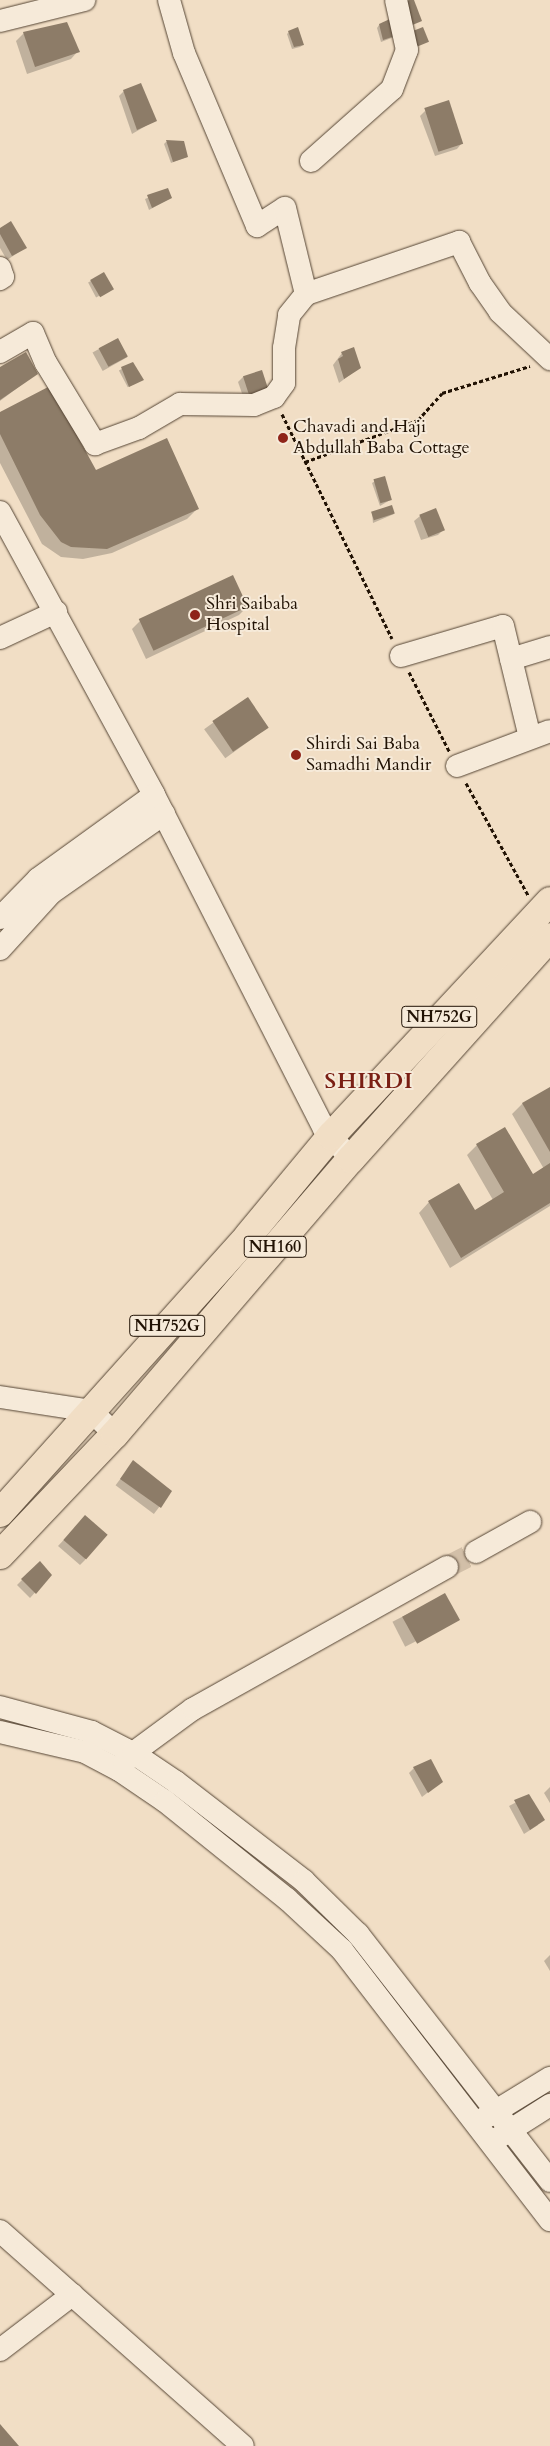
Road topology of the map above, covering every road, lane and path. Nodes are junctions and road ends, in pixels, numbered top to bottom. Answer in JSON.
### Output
{"nodes":[{"id":1,"x":84,"y":0,"type":"edge"},
{"id":2,"x":169,"y":0,"type":"edge"},
{"id":3,"x":396,"y":0,"type":"edge"},
{"id":4,"x":0,"y":21,"type":"edge"},
{"id":5,"x":311,"y":161,"type":"dead end"},
{"id":6,"x":0,"y":268,"type":"edge"},
{"id":7,"x":0,"y":279,"type":"edge"},
{"id":8,"x":306,"y":294,"type":"junction"},
{"id":9,"x":0,"y":352,"type":"edge"},
{"id":10,"x":550,"y":359,"type":"edge"},
{"id":11,"x":305,"y":462,"type":"dead end"},
{"id":12,"x":0,"y":512,"type":"edge"},
{"id":13,"x":56,"y":612,"type":"junction"},
{"id":14,"x":0,"y":638,"type":"edge"},
{"id":15,"x":550,"y":647,"type":"edge"},
{"id":16,"x":401,"y":656,"type":"dead end"},
{"id":17,"x":512,"y":660,"type":"junction"},
{"id":18,"x":540,"y":735,"type":"edge"},
{"id":19,"x":457,"y":766,"type":"dead end"},
{"id":20,"x":159,"y":804,"type":"junction"},
{"id":21,"x":550,"y":901,"type":"edge"},
{"id":22,"x":0,"y":918,"type":"edge"},
{"id":23,"x":550,"y":937,"type":"edge"},
{"id":24,"x":0,"y":949,"type":"edge"},
{"id":25,"x":331,"y":1136,"type":"junction"},
{"id":26,"x":351,"y":1159,"type":"junction"},
{"id":27,"x":0,"y":1397,"type":"edge"},
{"id":28,"x":91,"y":1412,"type":"junction"},
{"id":29,"x":115,"y":1434,"type":"junction"},
{"id":30,"x":0,"y":1513,"type":"edge"},
{"id":31,"x":530,"y":1522,"type":"dead end"},
{"id":32,"x":476,"y":1552,"type":"tunnel mouth"},
{"id":33,"x":0,"y":1555,"type":"edge"},
{"id":34,"x":447,"y":1567,"type":"tunnel mouth"},
{"id":35,"x":0,"y":1707,"type":"edge"},
{"id":36,"x":0,"y":1732,"type":"edge"},
{"id":37,"x":126,"y":1762,"type":"junction"},
{"id":38,"x":550,"y":2078,"type":"edge"},
{"id":39,"x":550,"y":2105,"type":"edge"},
{"id":40,"x":494,"y":2110,"type":"junction"},
{"id":41,"x":477,"y":2125,"type":"junction"},
{"id":42,"x":509,"y":2129,"type":"junction"},
{"id":43,"x":491,"y":2144,"type":"junction"},
{"id":44,"x":550,"y":2181,"type":"edge"},
{"id":45,"x":550,"y":2220,"type":"edge"},
{"id":46,"x":0,"y":2231,"type":"edge"},
{"id":47,"x":72,"y":2295,"type":"junction"},
{"id":48,"x":0,"y":2350,"type":"edge"},
{"id":49,"x":243,"y":2446,"type":"edge"}],
"edges":[{"from":1,"to":4,"type":"street"},
{"from":2,"to":8,"type":"street"},
{"from":3,"to":5,"type":"street"},
{"from":6,"to":7,"type":"street"},
{"from":8,"to":9,"type":"street"},
{"from":8,"to":10,"type":"street"},
{"from":10,"to":11,"type":"path"},
{"from":12,"to":13,"type":"street"},
{"from":13,"to":14,"type":"street"},
{"from":13,"to":20,"type":"street"},
{"from":15,"to":17,"type":"street"},
{"from":16,"to":17,"type":"street"},
{"from":17,"to":18,"type":"street"},
{"from":18,"to":19,"type":"street"},
{"from":20,"to":22,"type":"street"},
{"from":20,"to":24,"type":"street"},
{"from":20,"to":25,"type":"street"},
{"from":21,"to":25,"type":"highway","number":"NH752G"},
{"from":23,"to":26,"type":"highway","number":"NH160"},
{"from":25,"to":26,"type":"street"},
{"from":25,"to":28,"type":"highway","number":"NH752G"},
{"from":26,"to":29,"type":"highway","number":"NH160"},
{"from":27,"to":28,"type":"street"},
{"from":28,"to":29,"type":"street"},
{"from":28,"to":30,"type":"highway","number":"NH752G"},
{"from":29,"to":33,"type":"highway","number":"NH160"},
{"from":31,"to":32,"type":"street"},
{"from":34,"to":37,"type":"street"},
{"from":35,"to":37,"type":"street"},
{"from":36,"to":37,"type":"street"},
{"from":37,"to":40,"type":"street"},
{"from":37,"to":41,"type":"street"},
{"from":38,"to":40,"type":"street"},
{"from":39,"to":42,"type":"street"},
{"from":40,"to":41,"type":"street"},
{"from":40,"to":42,"type":"street"},
{"from":41,"to":43,"type":"street"},
{"from":42,"to":43,"type":"street"},
{"from":42,"to":44,"type":"street"},
{"from":43,"to":45,"type":"street"},
{"from":46,"to":47,"type":"street"},
{"from":47,"to":48,"type":"street"},
{"from":47,"to":49,"type":"street"}]}
